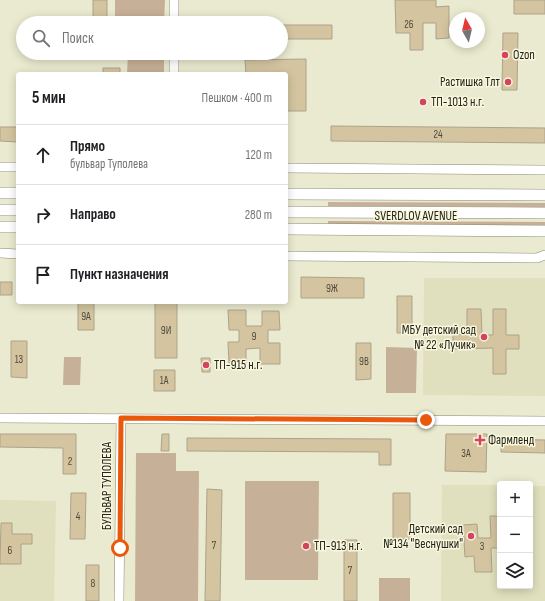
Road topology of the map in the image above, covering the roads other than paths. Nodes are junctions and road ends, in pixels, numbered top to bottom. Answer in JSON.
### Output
{"nodes":[{"id":1,"x":174,"y":0,"type":"edge"},
{"id":2,"x":174,"y":16,"type":"edge"},
{"id":3,"x":174,"y":60,"type":"edge"},
{"id":4,"x":174,"y":72,"type":"edge"},
{"id":5,"x":0,"y":167,"type":"edge"},
{"id":6,"x":16,"y":167,"type":"edge"},
{"id":7,"x":288,"y":168,"type":"edge"},
{"id":8,"x":545,"y":170,"type":"edge"},
{"id":9,"x":0,"y":193,"type":"edge"},
{"id":10,"x":16,"y":193,"type":"edge"},
{"id":11,"x":288,"y":194,"type":"edge"},
{"id":12,"x":545,"y":195,"type":"edge"},
{"id":13,"x":0,"y":210,"type":"edge"},
{"id":14,"x":16,"y":210,"type":"edge"},
{"id":15,"x":288,"y":212,"type":"edge"},
{"id":16,"x":545,"y":213,"type":"edge"},
{"id":17,"x":0,"y":227,"type":"edge"},
{"id":18,"x":16,"y":227,"type":"edge"},
{"id":19,"x":288,"y":229,"type":"edge"},
{"id":20,"x":545,"y":231,"type":"edge"},
{"id":21,"x":0,"y":253,"type":"edge"},
{"id":22,"x":16,"y":254,"type":"edge"},
{"id":23,"x":288,"y":256,"type":"edge"},
{"id":24,"x":545,"y":256,"type":"edge"},
{"id":25,"x":0,"y":418,"type":"edge"},
{"id":26,"x":121,"y":418,"type":"junction"},
{"id":27,"x":545,"y":421,"type":"edge"},
{"id":28,"x":119,"y":601,"type":"edge"}],
"edges":[{"from":1,"to":2,"type":"street"},
{"from":3,"to":4,"type":"street"},
{"from":5,"to":6,"type":"street"},
{"from":7,"to":8,"type":"street"},
{"from":9,"to":10,"type":"main road"},
{"from":11,"to":12,"type":"main road","name":"SVERDLOV AVENUE"},
{"from":13,"to":14,"type":"main road"},
{"from":15,"to":16,"type":"main road","name":"SVERDLOV AVENUE"},
{"from":17,"to":18,"type":"main road"},
{"from":19,"to":20,"type":"main road","name":"SVERDLOV AVENUE"},
{"from":21,"to":22,"type":"street"},
{"from":23,"to":24,"type":"street"},
{"from":25,"to":26,"type":"street"},
{"from":26,"to":27,"type":"street"},
{"from":26,"to":28,"type":"street","name":"БУЛЬВАР ТУПОЛЕВА"}]}
